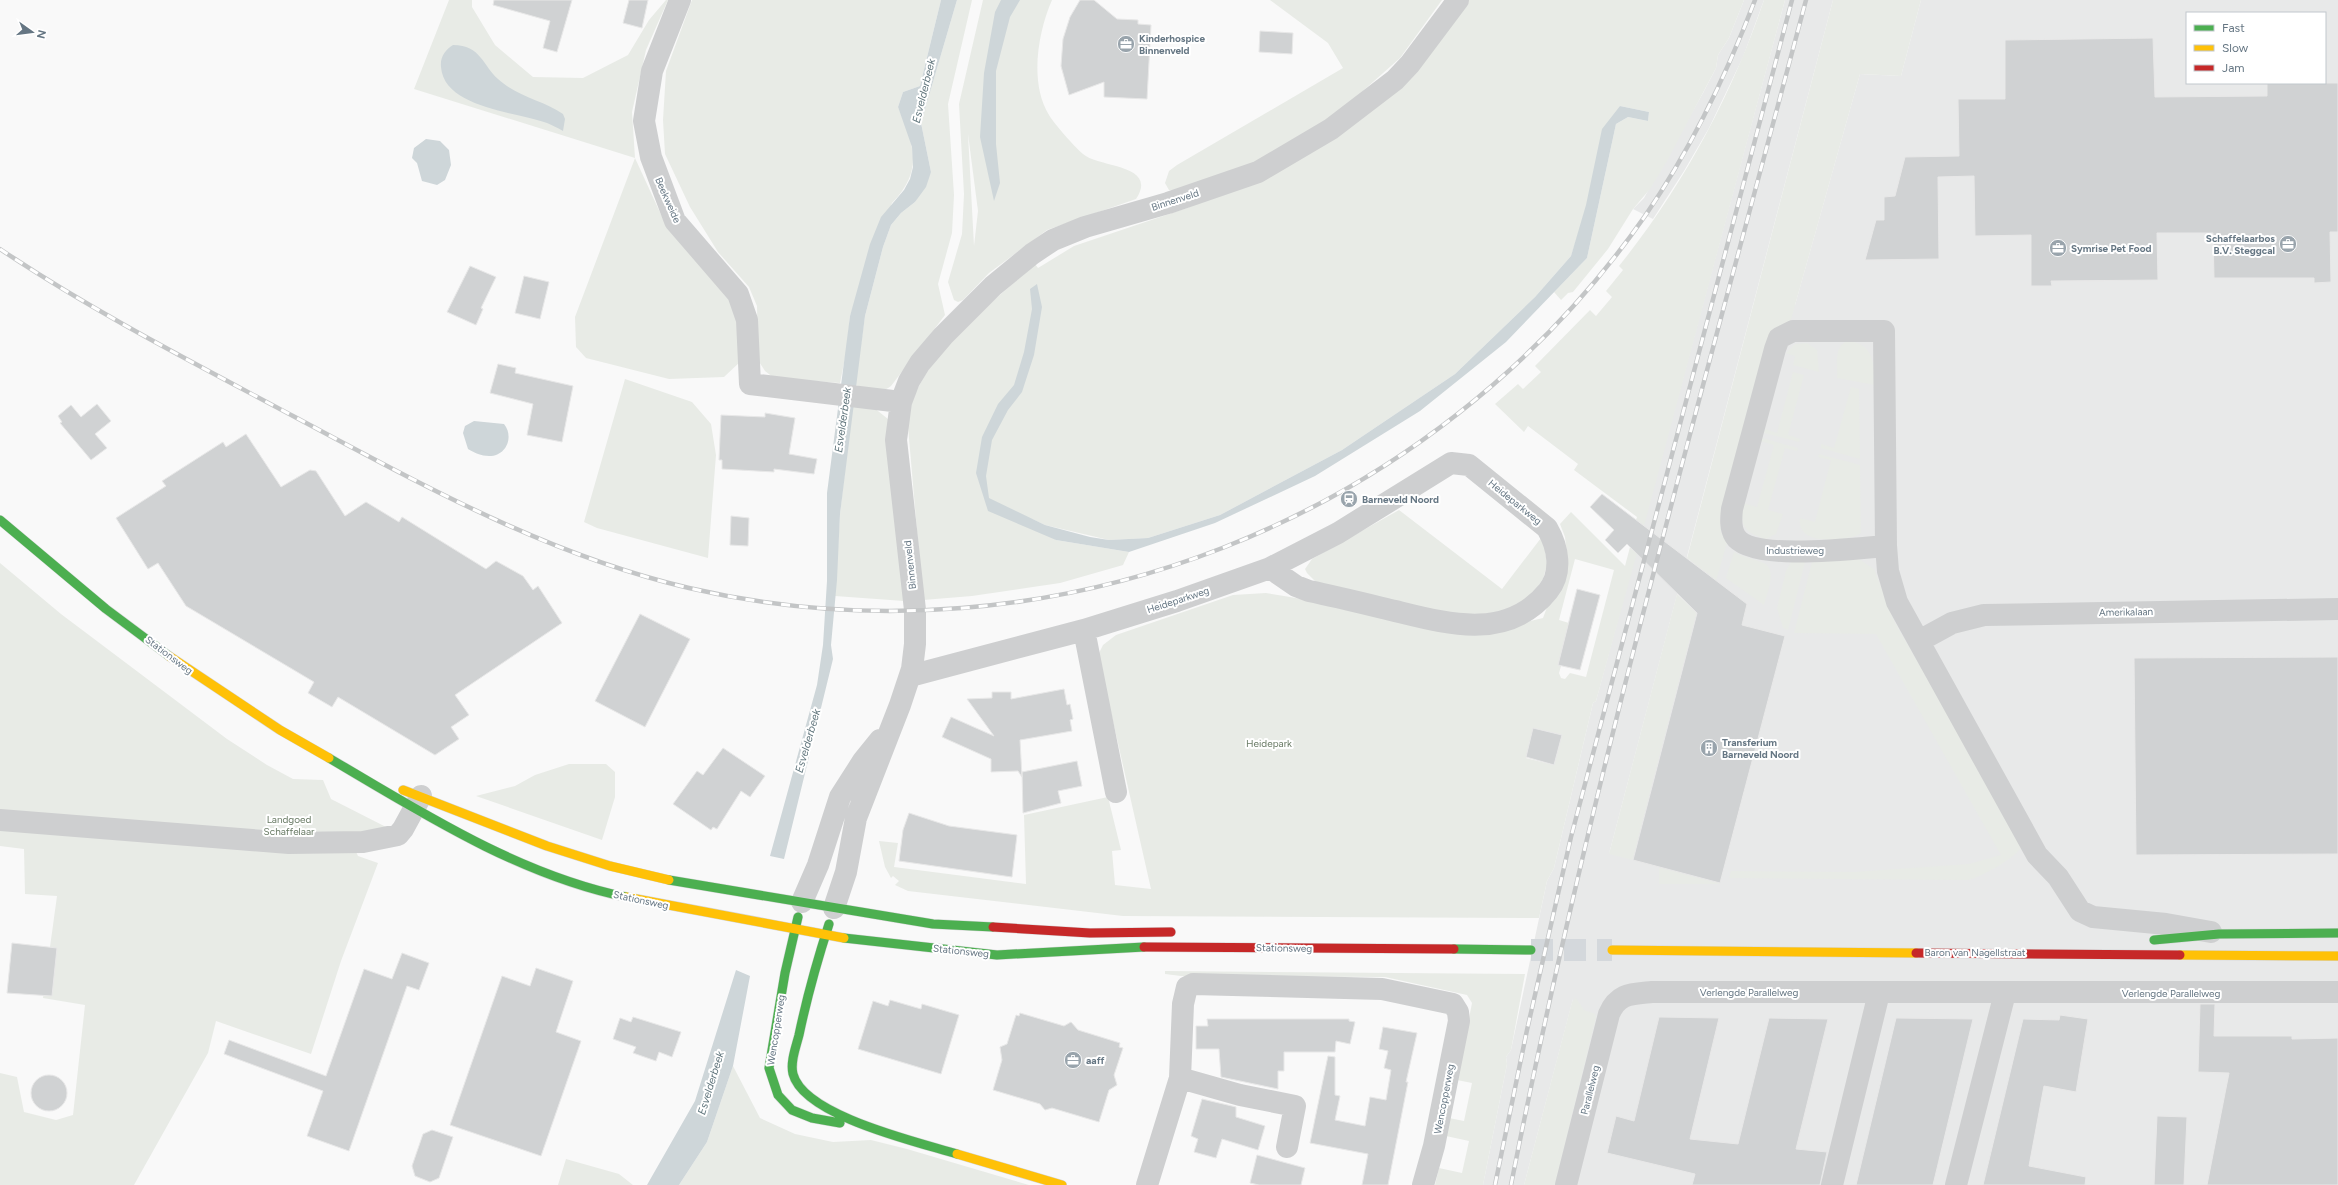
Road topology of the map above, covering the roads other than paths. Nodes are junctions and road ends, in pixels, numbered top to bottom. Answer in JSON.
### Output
{"nodes":[{"id":1,"x":680,"y":0,"type":"edge"},
{"id":2,"x":1458,"y":0,"type":"edge"},
{"id":3,"x":901,"y":402,"type":"junction"},
{"id":4,"x":0,"y":520,"type":"edge"},
{"id":5,"x":1886,"y":546,"type":"junction"},
{"id":6,"x":1270,"y":568,"type":"junction"},
{"id":7,"x":2338,"y":609,"type":"edge"},
{"id":8,"x":1084,"y":630,"type":"junction"},
{"id":9,"x":1920,"y":641,"type":"junction"},
{"id":10,"x":910,"y":676,"type":"junction"},
{"id":11,"x":893,"y":726,"type":"junction"},
{"id":12,"x":351,"y":772,"type":"junction"},
{"id":13,"x":1116,"y":792,"type":"dead end"},
{"id":14,"x":417,"y":802,"type":"junction"},
{"id":15,"x":0,"y":820,"type":"edge"},
{"id":16,"x":802,"y":902,"type":"junction"},
{"id":17,"x":834,"y":908,"type":"junction"},
{"id":18,"x":795,"y":931,"type":"junction"},
{"id":19,"x":1181,"y":932,"type":"dead end"},
{"id":20,"x":2338,"y":933,"type":"edge"},
{"id":21,"x":2219,"y":934,"type":"junction"},
{"id":22,"x":825,"y":936,"type":"junction"},
{"id":23,"x":2142,"y":940,"type":"dead end"},
{"id":24,"x":1531,"y":950,"type":"tunnel mouth"},
{"id":25,"x":1612,"y":950,"type":"tunnel mouth"},
{"id":26,"x":2338,"y":956,"type":"edge"},
{"id":27,"x":2338,"y":992,"type":"edge"},
{"id":28,"x":1879,"y":993,"type":"junction"},
{"id":29,"x":2005,"y":993,"type":"junction"},
{"id":30,"x":1620,"y":998,"type":"joint"},
{"id":31,"x":1180,"y":1078,"type":"junction"},
{"id":32,"x":874,"y":1129,"type":"junction"},
{"id":33,"x":1288,"y":1147,"type":"dead end"},
{"id":34,"x":1062,"y":1185,"type":"edge"},
{"id":35,"x":1147,"y":1185,"type":"edge"},
{"id":36,"x":1423,"y":1185,"type":"edge"},
{"id":37,"x":1566,"y":1185,"type":"edge"},
{"id":38,"x":1832,"y":1185,"type":"edge"},
{"id":39,"x":1956,"y":1185,"type":"edge"}],
"edges":[{"from":1,"to":3,"type":"street","name":"Beekweide"},
{"from":2,"to":3,"type":"street","name":"Binnenveld"},
{"from":3,"to":10,"type":"street","name":"Binnenveld"},
{"from":4,"to":12,"type":"main road","name":"Stationsweg"},
{"from":5,"to":5,"type":"street","name":"Industrieweg"},
{"from":5,"to":9,"type":"street"},
{"from":6,"to":6,"type":"street","name":"Heideparkweg"},
{"from":6,"to":8,"type":"street","name":"Heideparkweg"},
{"from":7,"to":9,"type":"street","name":"Amerikalaan"},
{"from":8,"to":10,"type":"street","name":"Heideparkweg"},
{"from":8,"to":13,"type":"street"},
{"from":9,"to":21,"type":"street"},
{"from":10,"to":11,"type":"street","name":"Binnenveld"},
{"from":11,"to":16,"type":"street","name":"Binnenveld"},
{"from":11,"to":17,"type":"street","name":"Binnenveld"},
{"from":12,"to":14,"type":"main road","name":"Stationsweg"},
{"from":12,"to":14,"type":"main road","name":"Stationsweg"},
{"from":14,"to":15,"type":"street"},
{"from":14,"to":16,"type":"main road","name":"Stationsweg"},
{"from":14,"to":18,"type":"main road","name":"Stationsweg"},
{"from":16,"to":17,"type":"main road","name":"Stationsweg"},
{"from":16,"to":18,"type":"main road","name":"Wencopperweg"},
{"from":17,"to":19,"type":"main road","name":"Stationsweg"},
{"from":17,"to":22,"type":"main road","name":"Wencopperweg"},
{"from":18,"to":22,"type":"main road","name":"Stationsweg"},
{"from":18,"to":32,"type":"main road","name":"Wencopperweg"},
{"from":20,"to":21,"type":"main road"},
{"from":21,"to":23,"type":"main road"},
{"from":22,"to":24,"type":"main road","name":"Stationsweg"},
{"from":22,"to":32,"type":"main road","name":"Wencopperweg"},
{"from":25,"to":26,"type":"main road","name":"Baron van Nagellstraat"},
{"from":27,"to":29,"type":"street","name":"Verlengde Parallelweg"},
{"from":28,"to":29,"type":"street","name":"Verlengde Parallelweg"},
{"from":28,"to":30,"type":"street","name":"Verlengde Parallelweg"},
{"from":28,"to":38,"type":"street"},
{"from":29,"to":39,"type":"street"},
{"from":30,"to":37,"type":"street","name":"Parallelweg"},
{"from":31,"to":33,"type":"street"},
{"from":31,"to":35,"type":"street"},
{"from":31,"to":36,"type":"street","name":"Wencopperweg"},
{"from":32,"to":34,"type":"main road","name":"Wencopperweg"}]}
